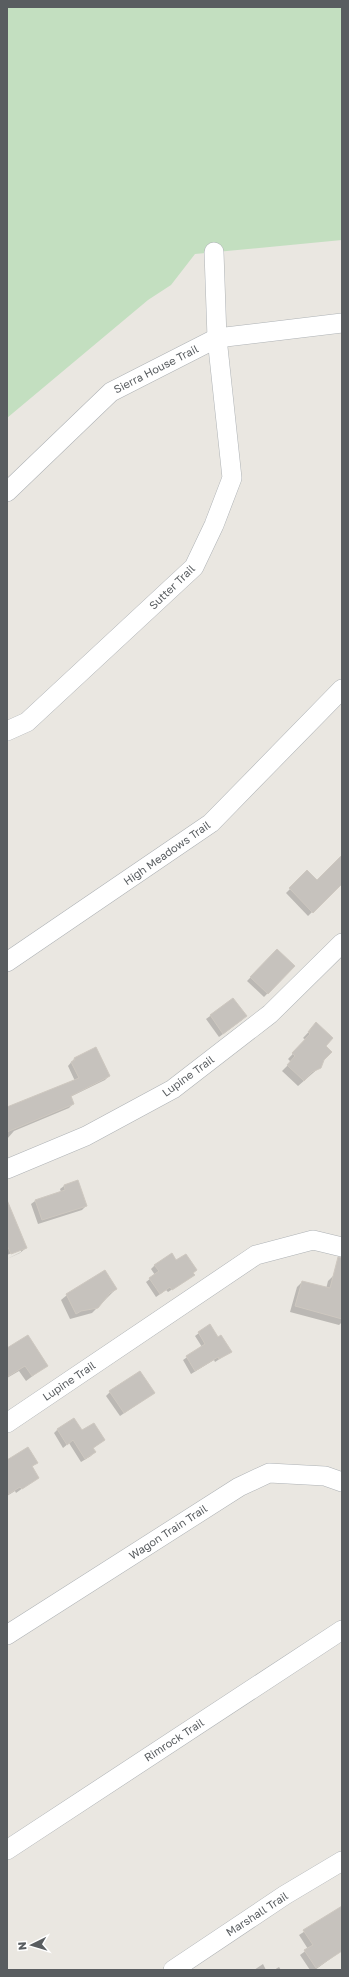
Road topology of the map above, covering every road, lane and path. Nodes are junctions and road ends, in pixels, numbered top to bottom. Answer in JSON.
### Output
{"nodes":[{"id":1,"x":214,"y":252,"type":"dead end"},
{"id":2,"x":342,"y":323,"type":"edge"},
{"id":3,"x":217,"y":338,"type":"junction"},
{"id":4,"x":7,"y":492,"type":"edge"},
{"id":5,"x":342,"y":689,"type":"edge"},
{"id":6,"x":7,"y":731,"type":"edge"},
{"id":7,"x":342,"y":943,"type":"edge"},
{"id":8,"x":7,"y":962,"type":"edge"},
{"id":9,"x":7,"y":1169,"type":"edge"},
{"id":10,"x":342,"y":1246,"type":"edge"},
{"id":11,"x":7,"y":1423,"type":"edge"},
{"id":12,"x":342,"y":1482,"type":"edge"},
{"id":13,"x":342,"y":1630,"type":"edge"},
{"id":14,"x":7,"y":1635,"type":"edge"},
{"id":15,"x":7,"y":1850,"type":"edge"},
{"id":16,"x":342,"y":1861,"type":"edge"},
{"id":17,"x":173,"y":1970,"type":"edge"}],
"edges":[{"from":1,"to":3,"type":"street","name":"Sutter Trail"},
{"from":2,"to":3,"type":"street","name":"Sierra House Trail"},
{"from":3,"to":4,"type":"street","name":"Sierra House Trail"},
{"from":3,"to":6,"type":"street","name":"Sutter Trail"},
{"from":5,"to":8,"type":"street","name":"High Meadows Trail"},
{"from":7,"to":9,"type":"street","name":"Lupine Trail"},
{"from":10,"to":11,"type":"street","name":"Lupine Trail"},
{"from":12,"to":14,"type":"street","name":"Wagon Train Trail"},
{"from":13,"to":15,"type":"street","name":"Rimrock Trail"},
{"from":16,"to":17,"type":"street","name":"Marshall Trail"}]}
